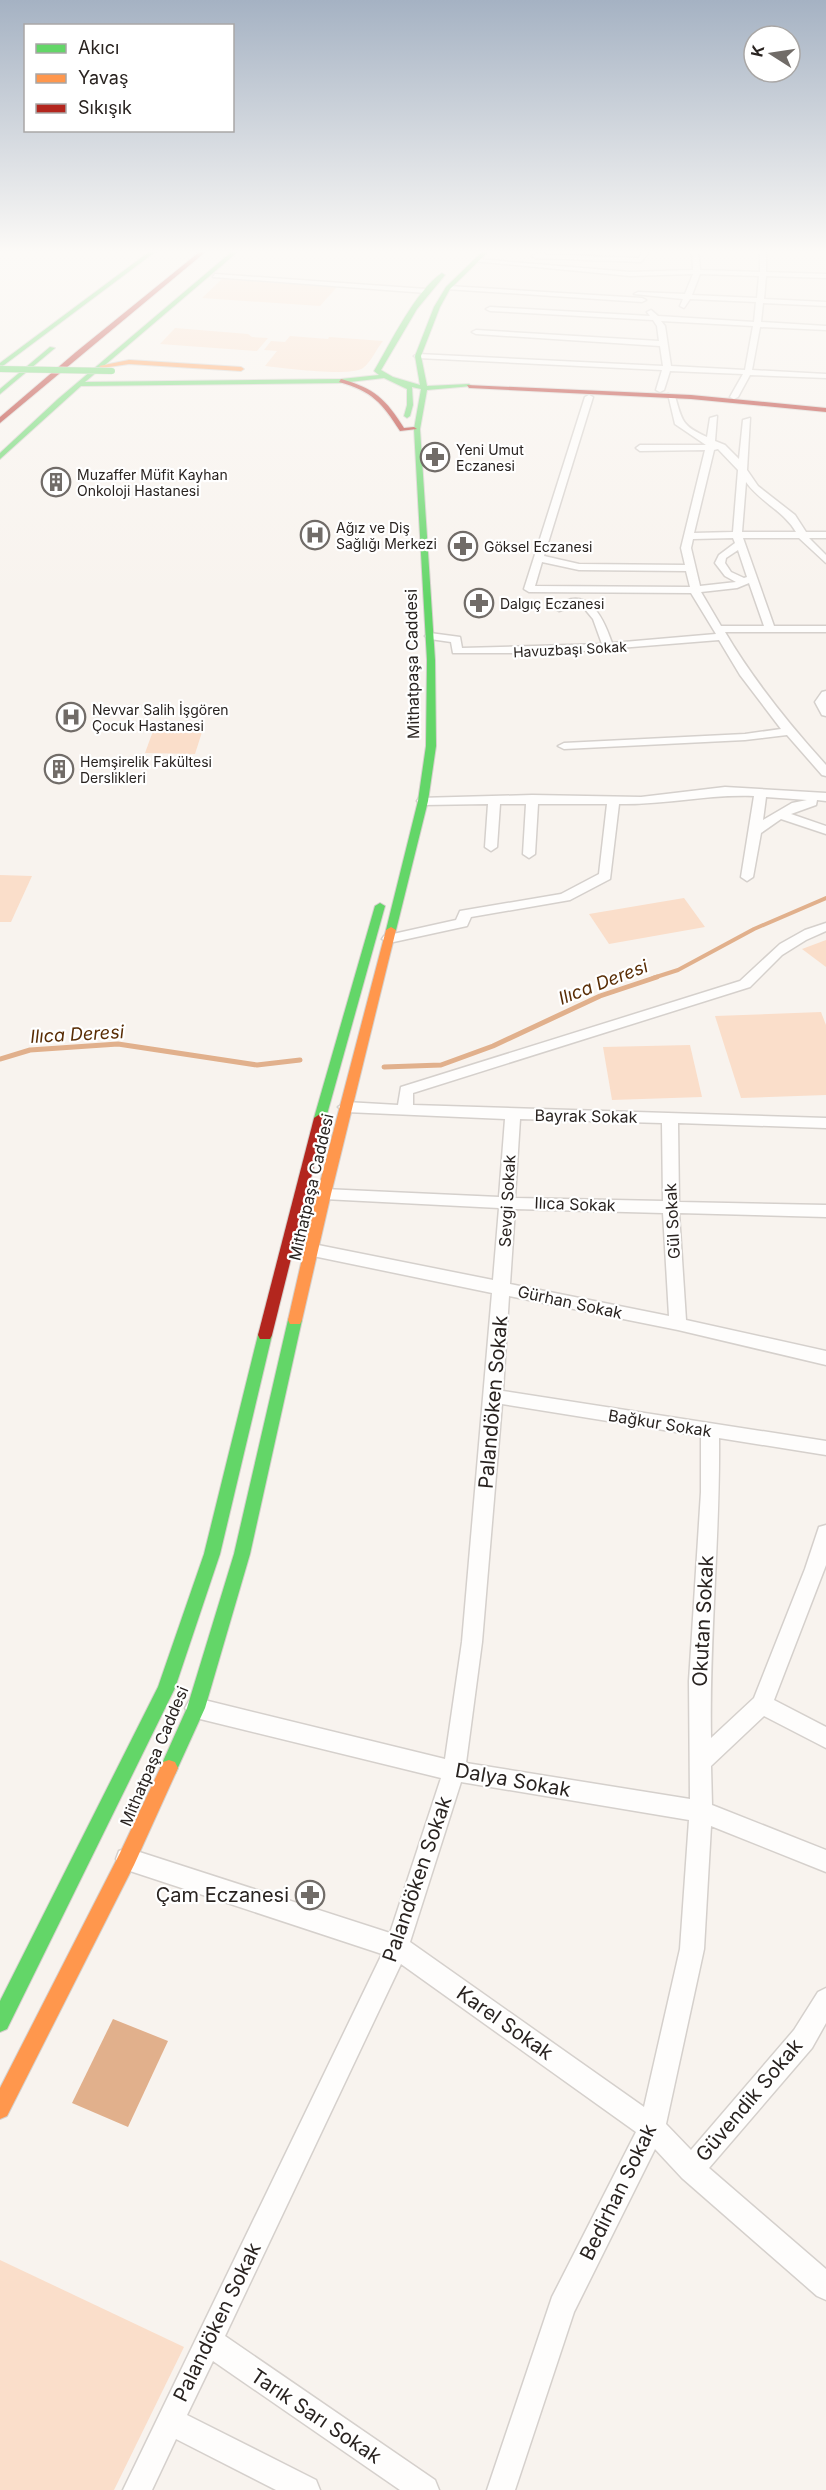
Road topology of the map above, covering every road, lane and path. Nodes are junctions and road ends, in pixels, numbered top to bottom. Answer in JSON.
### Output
{"nodes":[{"id":1,"x":22,"y":365,"type":"edge"},
{"id":2,"x":32,"y":365,"type":"edge"},
{"id":3,"x":64,"y":365,"type":"edge"},
{"id":4,"x":191,"y":365,"type":"edge"},
{"id":5,"x":393,"y":365,"type":"edge"},
{"id":6,"x":412,"y":365,"type":"edge"},
{"id":7,"x":621,"y":365,"type":"edge"},
{"id":8,"x":749,"y":365,"type":"edge"},
{"id":9,"x":106,"y":366,"type":"junction"},
{"id":10,"x":667,"y":367,"type":"junction"},
{"id":11,"x":748,"y":372,"type":"junction"},
{"id":12,"x":381,"y":374,"type":"junction"},
{"id":13,"x":826,"y":376,"type":"edge"},
{"id":14,"x":339,"y":379,"type":"junction"},
{"id":15,"x":422,"y":382,"type":"junction"},
{"id":16,"x":81,"y":384,"type":"junction"},
{"id":17,"x":0,"y":392,"type":"edge"},
{"id":18,"x":666,"y":393,"type":"junction"},
{"id":19,"x":589,"y":397,"type":"dead end"},
{"id":20,"x":734,"y":397,"type":"junction"},
{"id":21,"x":826,"y":408,"type":"edge"},
{"id":22,"x":714,"y":417,"type":"dead end"},
{"id":23,"x":747,"y":420,"type":"dead end"},
{"id":24,"x":0,"y":421,"type":"edge"},
{"id":25,"x":417,"y":429,"type":"junction"},
{"id":26,"x":402,"y":435,"type":"junction"},
{"id":27,"x":710,"y":445,"type":"junction"},
{"id":28,"x":640,"y":448,"type":"dead end"},
{"id":29,"x":0,"y":457,"type":"edge"},
{"id":30,"x":743,"y":469,"type":"junction"},
{"id":31,"x":802,"y":535,"type":"junction"},
{"id":32,"x":826,"y":535,"type":"edge"},
{"id":33,"x":688,"y":536,"type":"junction"},
{"id":34,"x":738,"y":540,"type":"junction"},
{"id":35,"x":539,"y":558,"type":"junction"},
{"id":36,"x":826,"y":560,"type":"edge"},
{"id":37,"x":690,"y":568,"type":"junction"},
{"id":38,"x":748,"y":580,"type":"junction"},
{"id":39,"x":695,"y":590,"type":"junction"},
{"id":40,"x":559,"y":608,"type":"dead end"},
{"id":41,"x":770,"y":629,"type":"junction"},
{"id":42,"x":826,"y":629,"type":"edge"},
{"id":43,"x":720,"y":633,"type":"junction"},
{"id":44,"x":608,"y":647,"type":"junction"},
{"id":45,"x":441,"y":648,"type":"junction"},
{"id":46,"x":826,"y":694,"type":"edge"},
{"id":47,"x":826,"y":713,"type":"edge"},
{"id":48,"x":790,"y":731,"type":"junction"},
{"id":49,"x":564,"y":746,"type":"dead end"},
{"id":50,"x":826,"y":772,"type":"edge"},
{"id":51,"x":761,"y":793,"type":"junction"},
{"id":52,"x":824,"y":797,"type":"edge"},
{"id":53,"x":532,"y":799,"type":"junction"},
{"id":54,"x":494,"y":800,"type":"junction"},
{"id":55,"x":613,"y":800,"type":"junction"},
{"id":56,"x":423,"y":801,"type":"junction"},
{"id":57,"x":780,"y":814,"type":"junction"},
{"id":58,"x":826,"y":830,"type":"edge"},
{"id":59,"x":755,"y":831,"type":"junction"},
{"id":60,"x":491,"y":847,"type":"dead end"},
{"id":61,"x":529,"y":854,"type":"dead end"},
{"id":62,"x":747,"y":877,"type":"dead end"},
{"id":63,"x":385,"y":888,"type":"dead end"},
{"id":64,"x":826,"y":927,"type":"edge"},
{"id":65,"x":388,"y":939,"type":"junction"},
{"id":66,"x":346,"y":1107,"type":"junction"},
{"id":67,"x":405,"y":1110,"type":"junction"},
{"id":68,"x":513,"y":1114,"type":"junction"},
{"id":69,"x":669,"y":1117,"type":"junction"},
{"id":70,"x":826,"y":1123,"type":"edge"},
{"id":71,"x":324,"y":1194,"type":"junction"},
{"id":72,"x":506,"y":1203,"type":"junction"},
{"id":73,"x":671,"y":1207,"type":"junction"},
{"id":74,"x":826,"y":1211,"type":"edge"},
{"id":75,"x":313,"y":1250,"type":"junction"},
{"id":76,"x":503,"y":1288,"type":"junction"},
{"id":77,"x":678,"y":1324,"type":"junction"},
{"id":78,"x":826,"y":1358,"type":"edge"},
{"id":79,"x":494,"y":1396,"type":"junction"},
{"id":80,"x":710,"y":1431,"type":"junction"},
{"id":81,"x":826,"y":1448,"type":"edge"},
{"id":82,"x":826,"y":1533,"type":"edge"},
{"id":83,"x":762,"y":1704,"type":"junction"},
{"id":84,"x":196,"y":1708,"type":"junction"},
{"id":85,"x":826,"y":1738,"type":"edge"},
{"id":86,"x":700,"y":1762,"type":"junction"},
{"id":87,"x":454,"y":1771,"type":"junction"},
{"id":88,"x":701,"y":1811,"type":"junction"},
{"id":89,"x":127,"y":1859,"type":"junction"},
{"id":90,"x":826,"y":1861,"type":"edge"},
{"id":91,"x":398,"y":1947,"type":"junction"},
{"id":92,"x":826,"y":2001,"type":"edge"},
{"id":93,"x":0,"y":2022,"type":"edge"},
{"id":94,"x":0,"y":2109,"type":"edge"},
{"id":95,"x":652,"y":2128,"type":"junction"},
{"id":96,"x":691,"y":2169,"type":"junction"},
{"id":97,"x":826,"y":2287,"type":"edge"},
{"id":98,"x":208,"y":2341,"type":"junction"},
{"id":99,"x":169,"y":2421,"type":"junction"},
{"id":100,"x":137,"y":2490,"type":"edge"},
{"id":101,"x":306,"y":2490,"type":"edge"},
{"id":102,"x":425,"y":2490,"type":"edge"},
{"id":103,"x":501,"y":2490,"type":"edge"}],
"edges":[{"from":1,"to":9,"type":"main road","bridge":true},
{"from":2,"to":17,"type":"main road"},
{"from":3,"to":24,"type":"main road"},
{"from":4,"to":14,"type":"main road"},
{"from":5,"to":12,"type":"main road","name":"Mithatpaşa Caddesi"},
{"from":6,"to":15,"type":"main road","name":"Mithatpaşa Caddesi"},
{"from":7,"to":10,"type":"street"},
{"from":8,"to":11,"type":"street"},
{"from":9,"to":14,"type":"main road"},
{"from":9,"to":16,"type":"main road"},
{"from":10,"to":11,"type":"street"},
{"from":10,"to":18,"type":"street"},
{"from":11,"to":13,"type":"street"},
{"from":11,"to":20,"type":"street"},
{"from":12,"to":14,"type":"main road"},
{"from":12,"to":15,"type":"main road"},
{"from":12,"to":26,"type":"main road"},
{"from":14,"to":16,"type":"main road"},
{"from":14,"to":26,"type":"main road"},
{"from":15,"to":18,"type":"main road"},
{"from":15,"to":18,"type":"main road"},
{"from":15,"to":25,"type":"main road","name":"Mithatpaşa Caddesi"},
{"from":16,"to":29,"type":"main road"},
{"from":18,"to":20,"type":"main road"},
{"from":18,"to":21,"type":"main road"},
{"from":18,"to":27,"type":"street"},
{"from":19,"to":35,"type":"street"},
{"from":20,"to":21,"type":"main road"},
{"from":22,"to":27,"type":"street"},
{"from":23,"to":30,"type":"street"},
{"from":25,"to":26,"type":"main road"},
{"from":25,"to":45,"type":"main road","name":"Mithatpaşa Caddesi"},
{"from":27,"to":28,"type":"street"},
{"from":27,"to":30,"type":"street"},
{"from":27,"to":33,"type":"street"},
{"from":30,"to":31,"type":"street"},
{"from":30,"to":34,"type":"street"},
{"from":31,"to":32,"type":"street"},
{"from":31,"to":34,"type":"street"},
{"from":31,"to":36,"type":"street"},
{"from":33,"to":34,"type":"street"},
{"from":33,"to":37,"type":"street"},
{"from":34,"to":38,"type":"street"},
{"from":34,"to":38,"type":"street"},
{"from":35,"to":37,"type":"street"},
{"from":35,"to":39,"type":"street"},
{"from":37,"to":39,"type":"street"},
{"from":38,"to":39,"type":"street"},
{"from":38,"to":41,"type":"street"},
{"from":39,"to":43,"type":"street"},
{"from":40,"to":44,"type":"street"},
{"from":41,"to":42,"type":"street","name":"Havuzbaşı Sokak"},
{"from":41,"to":43,"type":"street","name":"Havuzbaşı Sokak"},
{"from":43,"to":44,"type":"street","name":"Havuzbaşı Sokak"},
{"from":43,"to":48,"type":"street"},
{"from":44,"to":45,"type":"street","name":"Havuzbaşı Sokak"},
{"from":45,"to":56,"type":"main road","name":"Mithatpaşa Caddesi"},
{"from":46,"to":47,"type":"street"},
{"from":48,"to":49,"type":"street"},
{"from":48,"to":50,"type":"street"},
{"from":51,"to":52,"type":"street"},
{"from":51,"to":55,"type":"street"},
{"from":51,"to":59,"type":"street"},
{"from":52,"to":57,"type":"street"},
{"from":53,"to":54,"type":"street"},
{"from":53,"to":55,"type":"street"},
{"from":53,"to":61,"type":"street"},
{"from":54,"to":56,"type":"street"},
{"from":54,"to":60,"type":"street"},
{"from":55,"to":65,"type":"street"},
{"from":56,"to":65,"type":"main road","name":"Mithatpaşa Caddesi"},
{"from":57,"to":58,"type":"street"},
{"from":57,"to":59,"type":"street"},
{"from":59,"to":62,"type":"street"},
{"from":63,"to":93,"type":"main road","name":"Mithatpaşa Caddesi"},
{"from":64,"to":67,"type":"street"},
{"from":65,"to":66,"type":"main road","name":"Mithatpaşa Caddesi"},
{"from":66,"to":67,"type":"street","name":"Bayrak Sokak"},
{"from":66,"to":71,"type":"main road","name":"Mithatpaşa Caddesi"},
{"from":67,"to":68,"type":"street","name":"Bayrak Sokak"},
{"from":68,"to":69,"type":"street","name":"Bayrak Sokak"},
{"from":68,"to":72,"type":"street","name":"Sevgi Sokak"},
{"from":69,"to":70,"type":"street","name":"Bayrak Sokak"},
{"from":69,"to":73,"type":"street","name":"Gül Sokak"},
{"from":71,"to":72,"type":"street","name":"Ilıca Sokak"},
{"from":71,"to":75,"type":"main road","name":"Mithatpaşa Caddesi"},
{"from":72,"to":73,"type":"street","name":"Ilıca Sokak"},
{"from":72,"to":76,"type":"street","name":"Sevgi Sokak"},
{"from":73,"to":74,"type":"street","name":"Ilıca Sokak"},
{"from":73,"to":77,"type":"street","name":"Gül Sokak"},
{"from":75,"to":76,"type":"street","name":"Gürhan Sokak"},
{"from":75,"to":84,"type":"main road","name":"Mithatpaşa Caddesi"},
{"from":76,"to":77,"type":"street","name":"Gürhan Sokak"},
{"from":76,"to":79,"type":"street","name":"Palandöken Sokak"},
{"from":77,"to":78,"type":"street","name":"Gürhan Sokak"},
{"from":79,"to":80,"type":"street","name":"Bağkur Sokak"},
{"from":79,"to":87,"type":"street","name":"Palandöken Sokak"},
{"from":80,"to":81,"type":"street","name":"Bağkur Sokak"},
{"from":80,"to":86,"type":"street","name":"Okutan Sokak"},
{"from":82,"to":83,"type":"street"},
{"from":83,"to":85,"type":"street"},
{"from":83,"to":86,"type":"street"},
{"from":84,"to":87,"type":"street","name":"Dalya Sokak"},
{"from":84,"to":89,"type":"main road","name":"Mithatpaşa Caddesi"},
{"from":86,"to":88,"type":"street","name":"Okutan Sokak"},
{"from":87,"to":88,"type":"street","name":"Dalya Sokak"},
{"from":87,"to":91,"type":"street","name":"Palandöken Sokak"},
{"from":88,"to":90,"type":"street","name":"Dalya Sokak"},
{"from":88,"to":95,"type":"street","name":"Bedirhan Sokak"},
{"from":89,"to":91,"type":"street","name":"Karel Sokak"},
{"from":89,"to":94,"type":"main road","name":"Mithatpaşa Caddesi"},
{"from":91,"to":95,"type":"street","name":"Karel Sokak"},
{"from":91,"to":98,"type":"street","name":"Palandöken Sokak"},
{"from":92,"to":96,"type":"street","name":"Güvendik Sokak"},
{"from":95,"to":96,"type":"street","name":"Karel Sokak"},
{"from":95,"to":103,"type":"street","name":"Bedirhan Sokak"},
{"from":96,"to":97,"type":"street","name":"Karel Sokak"},
{"from":98,"to":99,"type":"street","name":"Palandöken Sokak"},
{"from":98,"to":102,"type":"street","name":"Tarık Sarı Sokak"},
{"from":99,"to":100,"type":"street","name":"Palandöken Sokak"},
{"from":99,"to":101,"type":"street"}]}
